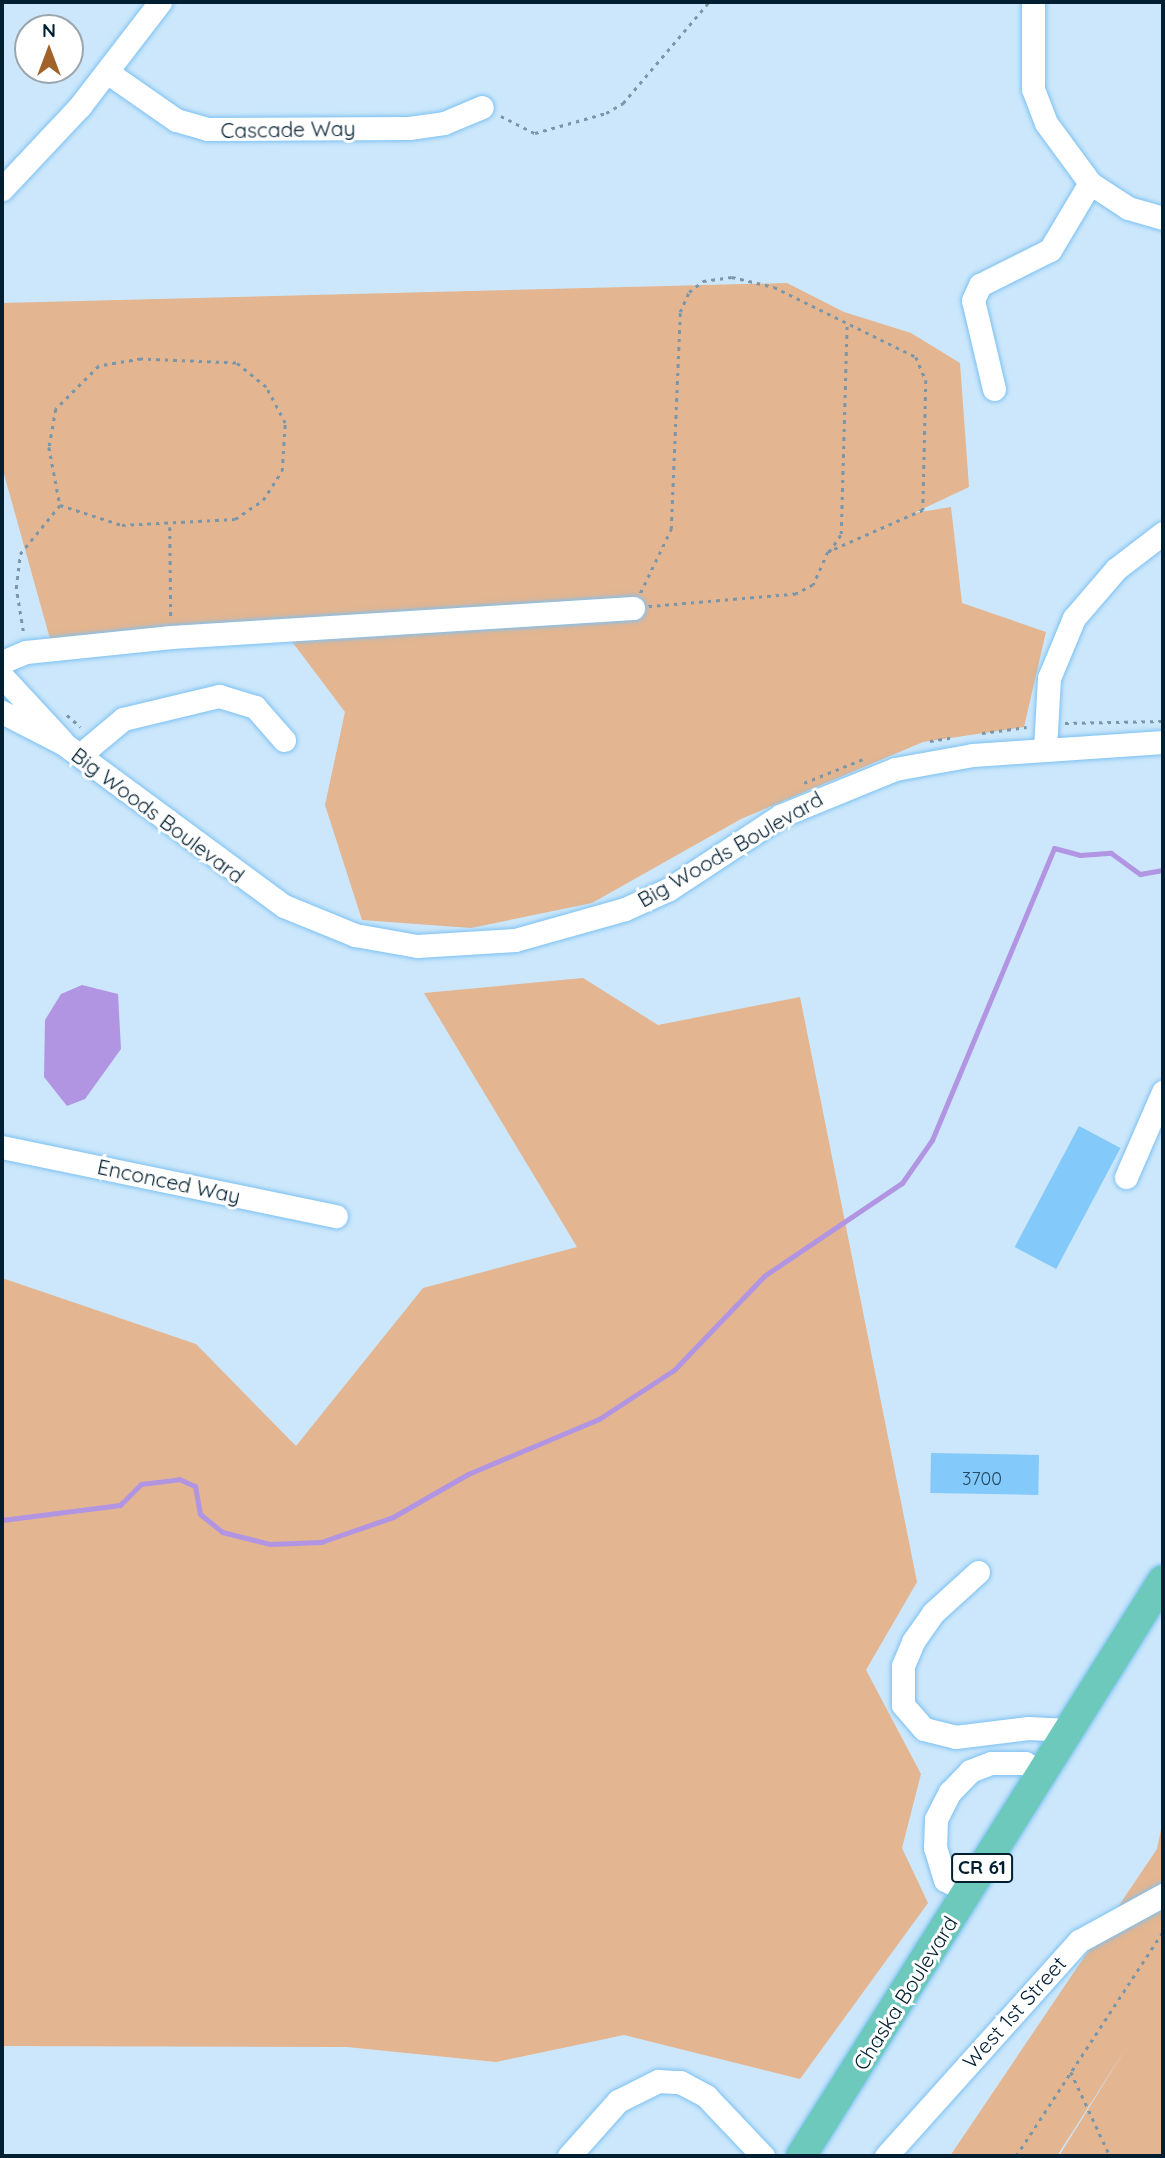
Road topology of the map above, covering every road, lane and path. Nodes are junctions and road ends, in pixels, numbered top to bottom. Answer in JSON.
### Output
{"nodes":[{"id":1,"x":160,"y":2,"type":"edge"},
{"id":2,"x":709,"y":2,"type":"edge"},
{"id":3,"x":1033,"y":2,"type":"edge"},
{"id":4,"x":107,"y":72,"type":"junction"},
{"id":5,"x":482,"y":107,"type":"joint"},
{"id":6,"x":1090,"y":183,"type":"junction"},
{"id":7,"x":2,"y":189,"type":"edge"},
{"id":8,"x":1163,"y":218,"type":"edge"},
{"id":9,"x":847,"y":324,"type":"junction"},
{"id":10,"x":994,"y":389,"type":"dead end"},
{"id":11,"x":60,"y":505,"type":"junction"},
{"id":12,"x":170,"y":527,"type":"junction"},
{"id":13,"x":1163,"y":533,"type":"edge"},
{"id":14,"x":828,"y":552,"type":"junction"},
{"id":15,"x":633,"y":608,"type":"junction"},
{"id":16,"x":171,"y":637,"type":"junction"},
{"id":17,"x":26,"y":652,"type":"junction"},
{"id":18,"x":2,"y":662,"type":"edge"},
{"id":19,"x":2,"y":676,"type":"edge"},
{"id":20,"x":2,"y":712,"type":"edge"},
{"id":21,"x":1163,"y":721,"type":"edge"},
{"id":22,"x":1046,"y":725,"type":"junction"},
{"id":23,"x":976,"y":734,"type":"dead end"},
{"id":24,"x":966,"y":735,"type":"dead end"},
{"id":25,"x":284,"y":740,"type":"dead end"},
{"id":26,"x":923,"y":742,"type":"dead end"},
{"id":27,"x":1163,"y":742,"type":"edge"},
{"id":28,"x":72,"y":749,"type":"junction"},
{"id":29,"x":1045,"y":749,"type":"junction"},
{"id":30,"x":876,"y":755,"type":"dead end"},
{"id":31,"x":801,"y":785,"type":"dead end"},
{"id":32,"x":1163,"y":1093,"type":"edge"},
{"id":33,"x":2,"y":1147,"type":"edge"},
{"id":34,"x":1126,"y":1177,"type":"dead end"},
{"id":35,"x":336,"y":1216,"type":"dead end"},
{"id":36,"x":978,"y":1572,"type":"dead end"},
{"id":37,"x":1163,"y":1580,"type":"edge"},
{"id":38,"x":1069,"y":1730,"type":"junction"},
{"id":39,"x":1042,"y":1774,"type":"junction"},
{"id":40,"x":968,"y":1892,"type":"junction"},
{"id":41,"x":1163,"y":1895,"type":"edge"},
{"id":42,"x":1163,"y":1931,"type":"edge"},
{"id":43,"x":1071,"y":2072,"type":"junction"},
{"id":44,"x":569,"y":2156,"type":"edge"},
{"id":45,"x":763,"y":2156,"type":"edge"},
{"id":46,"x":801,"y":2156,"type":"edge"},
{"id":47,"x":887,"y":2156,"type":"edge"},
{"id":48,"x":1016,"y":2156,"type":"edge"},
{"id":49,"x":1110,"y":2156,"type":"edge"}],
"edges":[{"from":1,"to":4,"type":"street"},
{"from":2,"to":5,"type":"path"},
{"from":3,"to":6,"type":"street"},
{"from":4,"to":5,"type":"street","name":"Cascade Way"},
{"from":4,"to":7,"type":"street"},
{"from":6,"to":8,"type":"street"},
{"from":6,"to":10,"type":"street"},
{"from":9,"to":14,"type":"path"},
{"from":9,"to":14,"type":"path"},
{"from":9,"to":15,"type":"path"},
{"from":11,"to":12,"type":"path"},
{"from":11,"to":12,"type":"path"},
{"from":11,"to":17,"type":"path"},
{"from":12,"to":16,"type":"path"},
{"from":13,"to":22,"type":"street"},
{"from":14,"to":15,"type":"path"},
{"from":15,"to":16,"type":"street"},
{"from":16,"to":17,"type":"street"},
{"from":17,"to":18,"type":"street"},
{"from":19,"to":28,"type":"street","name":"Big Woods Boulevard"},
{"from":20,"to":28,"type":"street","name":"Big Woods Boulevard"},
{"from":21,"to":22,"type":"path"},
{"from":22,"to":23,"type":"path"},
{"from":22,"to":29,"type":"street"},
{"from":24,"to":26,"type":"path"},
{"from":25,"to":28,"type":"street"},
{"from":27,"to":29,"type":"street","name":"Big Woods Boulevard"},
{"from":28,"to":29,"type":"street","name":"Big Woods Boulevard"},
{"from":30,"to":31,"type":"path"},
{"from":32,"to":34,"type":"street"},
{"from":33,"to":35,"type":"street","name":"Enconced Way"},
{"from":36,"to":38,"type":"street"},
{"from":37,"to":38,"type":"main road","name":"Chaska Boulevard","number":"CR 61"},
{"from":38,"to":39,"type":"main road","name":"Chaska Boulevard","number":"CR 61"},
{"from":39,"to":40,"type":"main road","name":"Chaska Boulevard","number":"CR 61"},
{"from":39,"to":40,"type":"street"},
{"from":40,"to":46,"type":"main road","name":"Chaska Boulevard","number":"CR 61"},
{"from":41,"to":47,"type":"street","name":"West 1st Street"},
{"from":42,"to":43,"type":"path"},
{"from":43,"to":48,"type":"path"},
{"from":43,"to":49,"type":"path"},
{"from":44,"to":45,"type":"street"}]}
